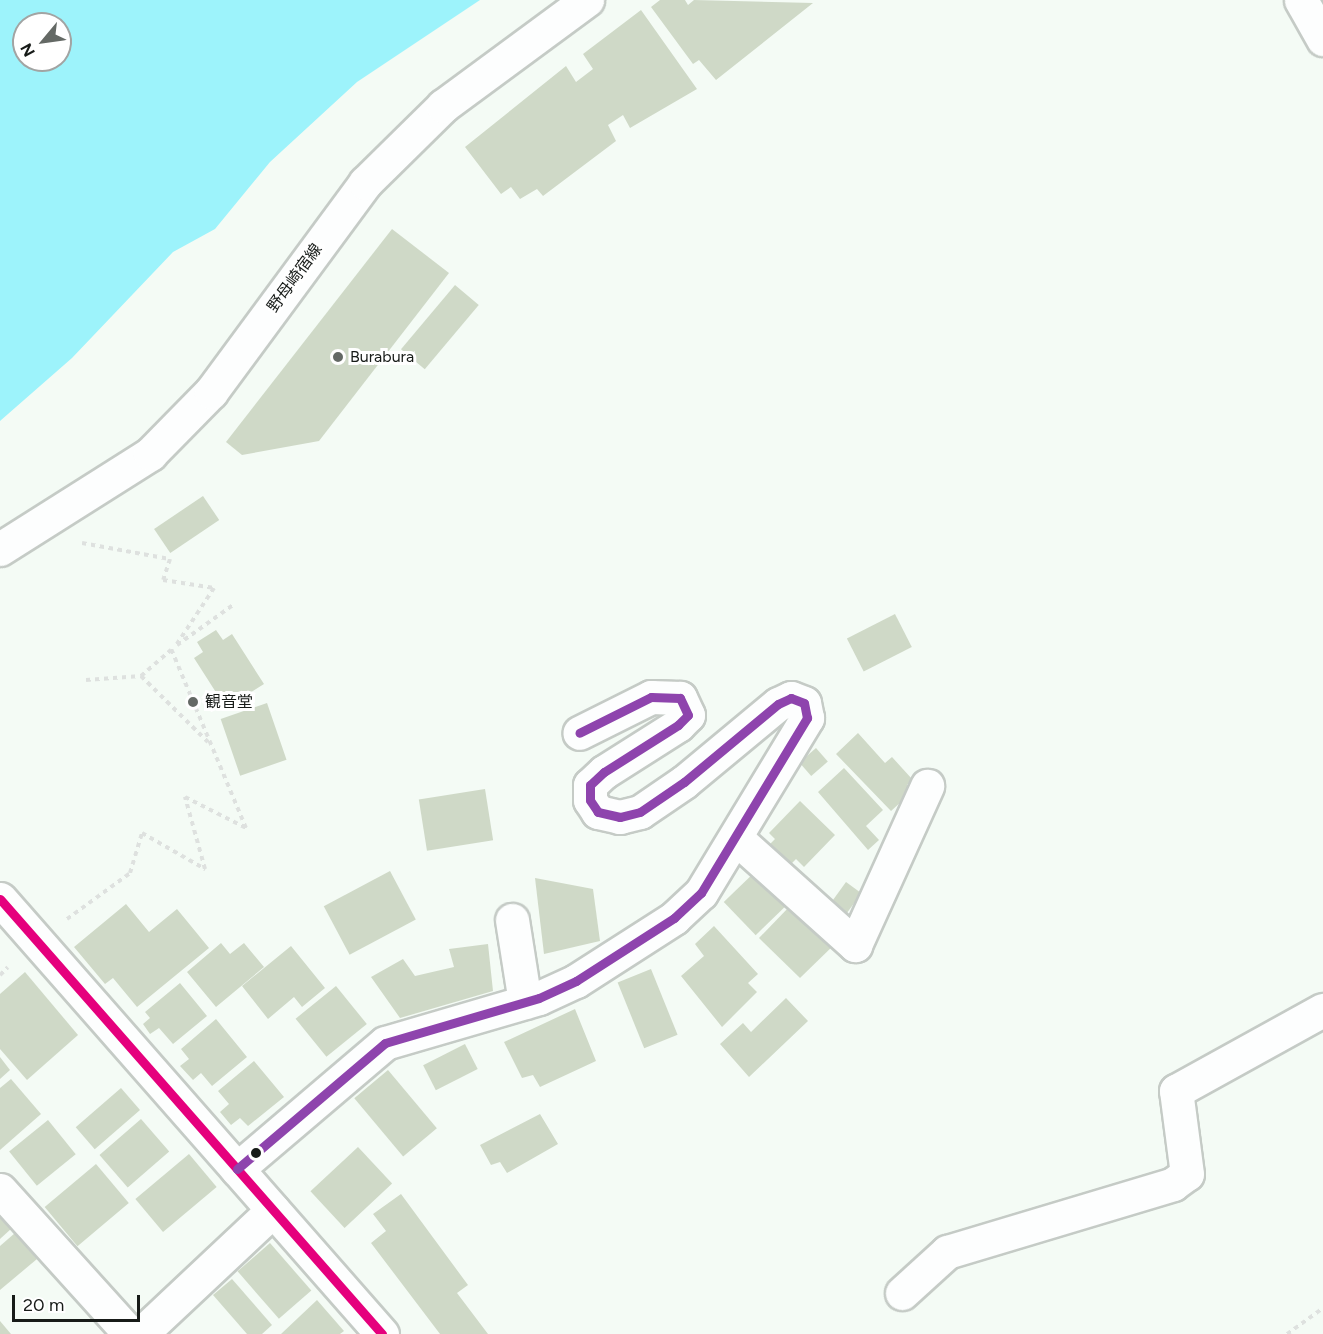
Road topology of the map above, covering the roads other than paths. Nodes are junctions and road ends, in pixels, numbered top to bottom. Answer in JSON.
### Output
{"nodes":[{"id":1,"x":587,"y":0,"type":"edge"},
{"id":2,"x":1301,"y":0,"type":"edge"},
{"id":3,"x":1323,"y":39,"type":"edge"},
{"id":4,"x":13,"y":541,"type":"edge"},
{"id":5,"x":579,"y":733,"type":"dead end"},
{"id":6,"x":927,"y":786,"type":"dead end"},
{"id":7,"x":737,"y":839,"type":"junction"},
{"id":8,"x":0,"y":899,"type":"edge"},
{"id":9,"x":512,"y":920,"type":"dead end"},
{"id":10,"x":525,"y":1002,"type":"junction"},
{"id":11,"x":1323,"y":1010,"type":"edge"},
{"id":12,"x":237,"y":1169,"type":"junction"},
{"id":13,"x":0,"y":1190,"type":"edge"},
{"id":14,"x":273,"y":1210,"type":"junction"},
{"id":15,"x":902,"y":1293,"type":"dead end"},
{"id":16,"x":130,"y":1334,"type":"edge"},
{"id":17,"x":141,"y":1334,"type":"edge"},
{"id":18,"x":382,"y":1334,"type":"edge"}],
"edges":[{"from":1,"to":4,"type":"street","name":"野母崎宿線"},
{"from":2,"to":3,"type":"street"},
{"from":5,"to":7,"type":"street"},
{"from":6,"to":7,"type":"street"},
{"from":7,"to":10,"type":"street"},
{"from":8,"to":12,"type":"street"},
{"from":9,"to":10,"type":"street"},
{"from":10,"to":12,"type":"street"},
{"from":11,"to":15,"type":"street"},
{"from":12,"to":14,"type":"street"},
{"from":13,"to":16,"type":"street"},
{"from":14,"to":17,"type":"street"},
{"from":14,"to":18,"type":"street"}]}
